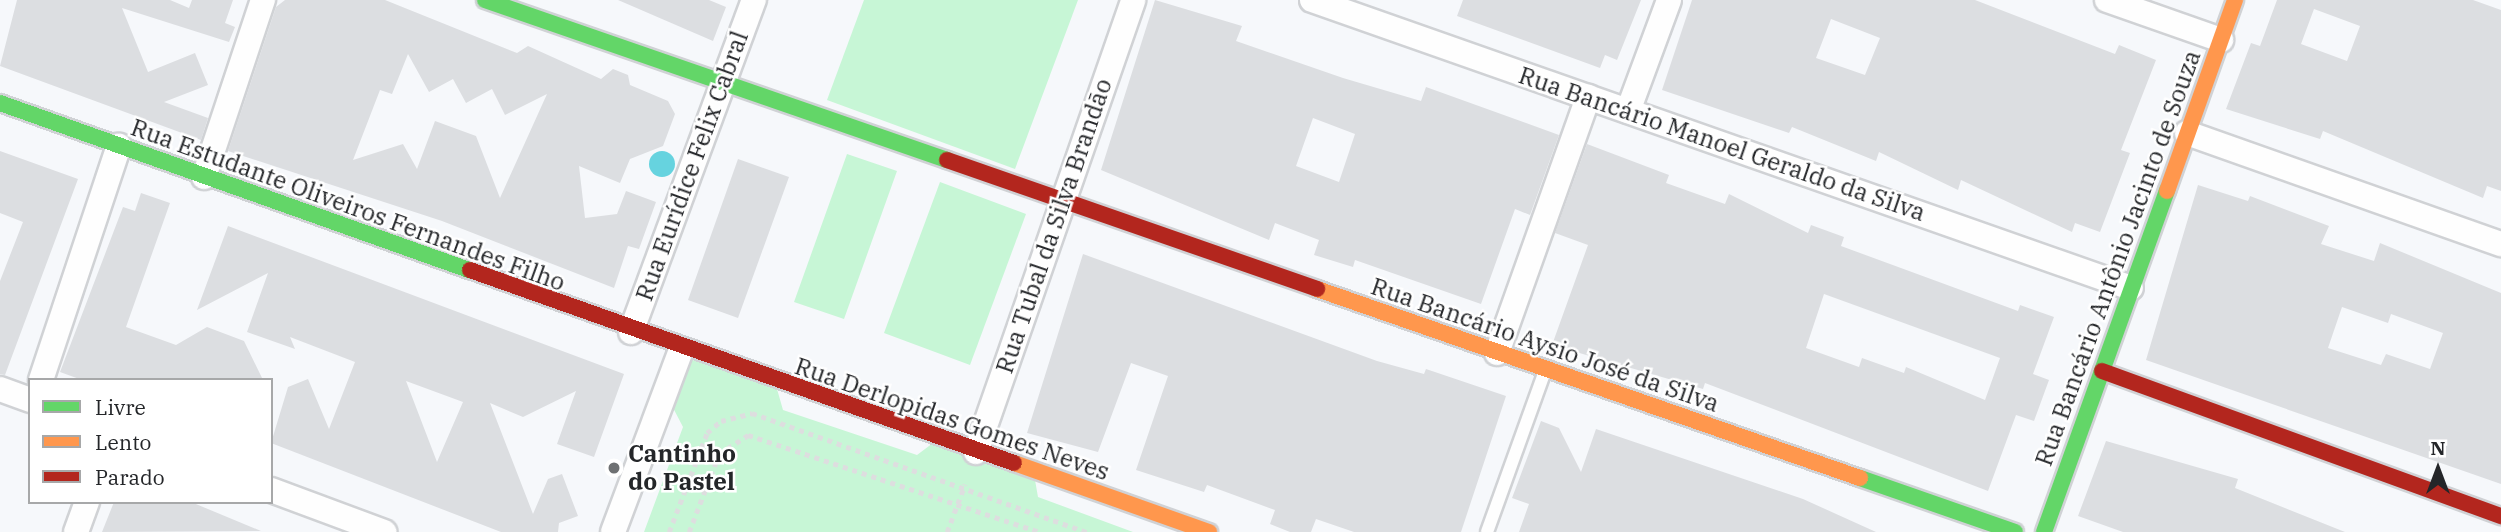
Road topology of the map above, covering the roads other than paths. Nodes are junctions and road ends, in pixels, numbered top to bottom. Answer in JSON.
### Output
{"nodes":[{"id":1,"x":263,"y":0,"type":"edge"},
{"id":2,"x":485,"y":0,"type":"edge"},
{"id":3,"x":754,"y":0,"type":"edge"},
{"id":4,"x":1133,"y":0,"type":"edge"},
{"id":5,"x":1312,"y":0,"type":"edge"},
{"id":6,"x":1669,"y":0,"type":"edge"},
{"id":7,"x":2107,"y":0,"type":"edge"},
{"id":8,"x":2235,"y":0,"type":"edge"},
{"id":9,"x":2221,"y":40,"type":"junction"},
{"id":10,"x":721,"y":85,"type":"junction"},
{"id":11,"x":1588,"y":97,"type":"junction"},
{"id":12,"x":0,"y":103,"type":"edge"},
{"id":13,"x":1628,"y":111,"type":"junction"},
{"id":14,"x":2187,"y":133,"type":"junction"},
{"id":15,"x":120,"y":146,"type":"junction"},
{"id":16,"x":204,"y":177,"type":"junction"},
{"id":17,"x":1060,"y":201,"type":"junction"},
{"id":18,"x":2501,"y":244,"type":"edge"},
{"id":19,"x":2131,"y":288,"type":"junction"},
{"id":20,"x":631,"y":332,"type":"junction"},
{"id":21,"x":681,"y":350,"type":"junction"},
{"id":22,"x":1497,"y":353,"type":"junction"},
{"id":23,"x":1545,"y":369,"type":"junction"},
{"id":24,"x":2102,"y":371,"type":"junction"},
{"id":25,"x":41,"y":378,"type":"edge"},
{"id":26,"x":0,"y":389,"type":"edge"},
{"id":27,"x":28,"y":399,"type":"edge"},
{"id":28,"x":976,"y":452,"type":"junction"},
{"id":29,"x":273,"y":491,"type":"edge"},
{"id":30,"x":86,"y":504,"type":"edge"},
{"id":31,"x":2501,"y":516,"type":"edge"},
{"id":32,"x":76,"y":532,"type":"edge"},
{"id":33,"x":384,"y":532,"type":"edge"},
{"id":34,"x":613,"y":532,"type":"edge"},
{"id":35,"x":1209,"y":532,"type":"edge"},
{"id":36,"x":1487,"y":532,"type":"edge"},
{"id":37,"x":2015,"y":532,"type":"edge"},
{"id":38,"x":2044,"y":532,"type":"edge"}],
"edges":[{"from":1,"to":16,"type":"street"},
{"from":2,"to":10,"type":"street","name":"Rua Bancário Aysio José da Silva"},
{"from":3,"to":10,"type":"street","name":"Rua Eurídice Felix Cabral"},
{"from":4,"to":17,"type":"street","name":"Rua Tubal da Silva Brandão"},
{"from":5,"to":11,"type":"street","name":"Rua Bancário Manoel Geraldo da Silva"},
{"from":6,"to":13,"type":"street"},
{"from":7,"to":9,"type":"street"},
{"from":8,"to":9,"type":"street","name":"Rua Bancário Antônio Jacinto de Souza"},
{"from":9,"to":14,"type":"street","name":"Rua Bancário Antônio Jacinto de Souza"},
{"from":10,"to":17,"type":"street","name":"Rua Bancário Aysio José da Silva"},
{"from":10,"to":20,"type":"street","name":"Rua Eurídice Felix Cabral"},
{"from":11,"to":13,"type":"street","name":"Rua Bancário Manoel Geraldo da Silva"},
{"from":11,"to":22,"type":"street"},
{"from":12,"to":15,"type":"street","name":"Rua Estudante Oliveiros Fernandes Filho"},
{"from":13,"to":19,"type":"street","name":"Rua Bancário Manoel Geraldo da Silva"},
{"from":14,"to":18,"type":"street"},
{"from":14,"to":19,"type":"street","name":"Rua Bancário Antônio Jacinto de Souza"},
{"from":15,"to":16,"type":"street","name":"Rua Estudante Oliveiros Fernandes Filho"},
{"from":15,"to":25,"type":"street"},
{"from":16,"to":20,"type":"street","name":"Rua Estudante Oliveiros Fernandes Filho"},
{"from":17,"to":22,"type":"street","name":"Rua Bancário Aysio José da Silva"},
{"from":17,"to":28,"type":"street","name":"Rua Tubal da Silva Brandão"},
{"from":19,"to":24,"type":"street","name":"Rua Bancário Antônio Jacinto de Souza"},
{"from":20,"to":21,"type":"street","name":"Rua Estudante Oliveiros Fernandes Filho"},
{"from":21,"to":28,"type":"street","name":"Rua Derlopidas Gomes Neves"},
{"from":21,"to":34,"type":"street"},
{"from":22,"to":23,"type":"street","name":"Rua Bancário Aysio José da Silva"},
{"from":23,"to":36,"type":"lane"},
{"from":23,"to":37,"type":"street","name":"Rua Bancário Aysio José da Silva"},
{"from":24,"to":31,"type":"street"},
{"from":24,"to":38,"type":"street","name":"Rua Bancário Antônio Jacinto de Souza"},
{"from":26,"to":27,"type":"street"},
{"from":28,"to":35,"type":"street","name":"Rua Derlopidas Gomes Neves"},
{"from":29,"to":33,"type":"street"},
{"from":30,"to":32,"type":"street"}]}
